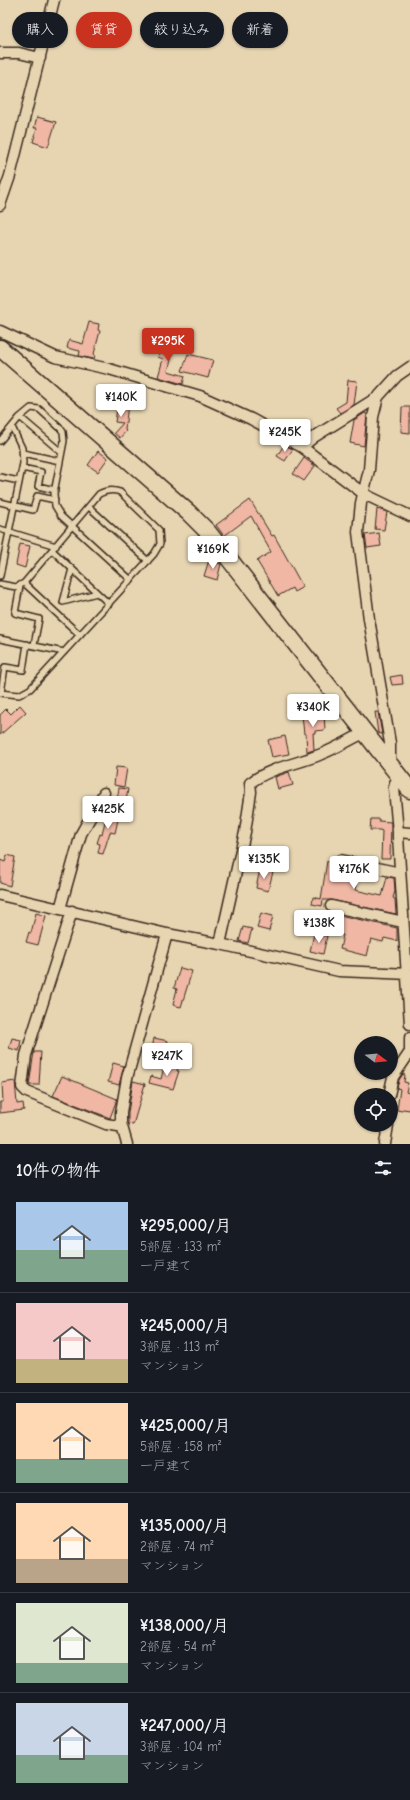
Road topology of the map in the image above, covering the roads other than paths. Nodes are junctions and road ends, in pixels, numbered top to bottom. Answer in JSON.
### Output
{"nodes":[{"id":1,"x":54,"y":0,"type":"edge"},
{"id":2,"x":0,"y":53,"type":"edge"},
{"id":3,"x":40,"y":58,"type":"junction"},
{"id":4,"x":0,"y":205,"type":"edge"},
{"id":5,"x":0,"y":331,"type":"edge"},
{"id":6,"x":0,"y":348,"type":"edge"},
{"id":7,"x":410,"y":367,"type":"edge"},
{"id":8,"x":378,"y":397,"type":"junction"},
{"id":9,"x":20,"y":417,"type":"junction"},
{"id":10,"x":12,"y":427,"type":"junction"},
{"id":11,"x":0,"y":441,"type":"edge"},
{"id":12,"x":302,"y":447,"type":"junction"},
{"id":13,"x":61,"y":452,"type":"junction"},
{"id":14,"x":23,"y":453,"type":"junction"},
{"id":15,"x":60,"y":461,"type":"junction"},
{"id":16,"x":22,"y":468,"type":"junction"},
{"id":17,"x":0,"y":477,"type":"edge"},
{"id":18,"x":19,"y":482,"type":"junction"},
{"id":19,"x":55,"y":490,"type":"junction"},
{"id":20,"x":364,"y":494,"type":"junction"},
{"id":21,"x":54,"y":500,"type":"junction"},
{"id":22,"x":0,"y":502,"type":"edge"},
{"id":23,"x":14,"y":505,"type":"junction"},
{"id":24,"x":88,"y":507,"type":"junction"},
{"id":25,"x":410,"y":516,"type":"edge"},
{"id":26,"x":73,"y":525,"type":"junction"},
{"id":27,"x":0,"y":529,"type":"edge"},
{"id":28,"x":8,"y":531,"type":"junction"},
{"id":29,"x":54,"y":548,"type":"junction"},
{"id":30,"x":2,"y":555,"type":"edge"},
{"id":31,"x":148,"y":561,"type":"junction"},
{"id":32,"x":72,"y":569,"type":"junction"},
{"id":33,"x":0,"y":576,"type":"edge"},
{"id":34,"x":131,"y":580,"type":"junction"},
{"id":35,"x":0,"y":584,"type":"edge"},
{"id":36,"x":22,"y":585,"type":"junction"},
{"id":37,"x":97,"y":593,"type":"junction"},
{"id":38,"x":108,"y":604,"type":"junction"},
{"id":39,"x":80,"y":635,"type":"junction"},
{"id":40,"x":0,"y":639,"type":"edge"},
{"id":41,"x":27,"y":644,"type":"junction"},
{"id":42,"x":34,"y":645,"type":"junction"},
{"id":43,"x":64,"y":652,"type":"junction"},
{"id":44,"x":0,"y":693,"type":"edge"},
{"id":45,"x":366,"y":732,"type":"junction"},
{"id":46,"x":388,"y":761,"type":"junction"},
{"id":47,"x":406,"y":784,"type":"edge"},
{"id":48,"x":104,"y":793,"type":"dead end"},
{"id":49,"x":398,"y":832,"type":"junction"},
{"id":50,"x":410,"y":833,"type":"edge"},
{"id":51,"x":341,"y":860,"type":"dead end"},
{"id":52,"x":400,"y":873,"type":"junction"},
{"id":53,"x":0,"y":895,"type":"edge"},
{"id":54,"x":331,"y":906,"type":"dead end"},
{"id":55,"x":60,"y":909,"type":"junction"},
{"id":56,"x":72,"y":911,"type":"junction"},
{"id":57,"x":403,"y":922,"type":"junction"},
{"id":58,"x":167,"y":934,"type":"junction"},
{"id":59,"x":220,"y":944,"type":"junction"},
{"id":60,"x":408,"y":974,"type":"edge"},
{"id":61,"x":410,"y":1024,"type":"edge"},
{"id":62,"x":410,"y":1038,"type":"edge"},
{"id":63,"x":410,"y":1052,"type":"edge"},
{"id":64,"x":391,"y":1088,"type":"edge"},
{"id":65,"x":121,"y":1123,"type":"junction"},
{"id":66,"x":387,"y":1132,"type":"edge"},
{"id":67,"x":128,"y":1144,"type":"edge"},
{"id":68,"x":385,"y":1144,"type":"edge"}],
"edges":[{"from":1,"to":3,"type":"street"},
{"from":2,"to":3,"type":"street"},
{"from":3,"to":4,"type":"street"},
{"from":5,"to":12,"type":"street"},
{"from":6,"to":45,"type":"main road"},
{"from":7,"to":8,"type":"street"},
{"from":8,"to":12,"type":"street"},
{"from":8,"to":20,"type":"street"},
{"from":9,"to":10,"type":"lane"},
{"from":9,"to":13,"type":"lane"},
{"from":9,"to":13,"type":"lane"},
{"from":10,"to":11,"type":"lane"},
{"from":10,"to":14,"type":"lane"},
{"from":12,"to":20,"type":"street"},
{"from":13,"to":15,"type":"lane"},
{"from":14,"to":15,"type":"lane"},
{"from":14,"to":16,"type":"lane"},
{"from":15,"to":19,"type":"lane"},
{"from":16,"to":18,"type":"lane"},
{"from":16,"to":19,"type":"lane"},
{"from":17,"to":18,"type":"lane"},
{"from":18,"to":23,"type":"lane"},
{"from":19,"to":21,"type":"lane"},
{"from":20,"to":25,"type":"street"},
{"from":20,"to":46,"type":"street"},
{"from":21,"to":23,"type":"lane"},
{"from":21,"to":26,"type":"lane"},
{"from":22,"to":23,"type":"lane"},
{"from":23,"to":28,"type":"lane"},
{"from":24,"to":26,"type":"lane"},
{"from":24,"to":31,"type":"lane"},
{"from":24,"to":31,"type":"lane"},
{"from":26,"to":29,"type":"lane"},
{"from":26,"to":34,"type":"lane"},
{"from":27,"to":28,"type":"lane"},
{"from":28,"to":29,"type":"lane"},
{"from":28,"to":30,"type":"lane"},
{"from":29,"to":32,"type":"lane"},
{"from":29,"to":36,"type":"lane"},
{"from":30,"to":33,"type":"lane"},
{"from":31,"to":34,"type":"lane"},
{"from":32,"to":37,"type":"lane"},
{"from":32,"to":37,"type":"lane"},
{"from":34,"to":38,"type":"lane"},
{"from":35,"to":36,"type":"lane"},
{"from":36,"to":39,"type":"lane"},
{"from":36,"to":42,"type":"lane"},
{"from":37,"to":38,"type":"lane"},
{"from":38,"to":39,"type":"lane"},
{"from":39,"to":43,"type":"lane"},
{"from":40,"to":41,"type":"lane"},
{"from":41,"to":42,"type":"lane"},
{"from":41,"to":44,"type":"lane"},
{"from":42,"to":43,"type":"lane"},
{"from":43,"to":44,"type":"lane"},
{"from":45,"to":46,"type":"main road"},
{"from":45,"to":59,"type":"street"},
{"from":46,"to":47,"type":"main road"},
{"from":47,"to":49,"type":"street"},
{"from":48,"to":55,"type":"street"},
{"from":49,"to":50,"type":"street"},
{"from":49,"to":52,"type":"street"},
{"from":51,"to":52,"type":"street"},
{"from":52,"to":57,"type":"street"},
{"from":53,"to":55,"type":"street"},
{"from":54,"to":57,"type":"street"},
{"from":55,"to":56,"type":"street"},
{"from":56,"to":58,"type":"street"},
{"from":56,"to":65,"type":"street"},
{"from":57,"to":60,"type":"street"},
{"from":58,"to":59,"type":"street"},
{"from":58,"to":65,"type":"street"},
{"from":59,"to":60,"type":"street"},
{"from":60,"to":61,"type":"street"},
{"from":62,"to":63,"type":"street"},
{"from":63,"to":64,"type":"street"},
{"from":65,"to":67,"type":"street"},
{"from":66,"to":68,"type":"street"}]}
